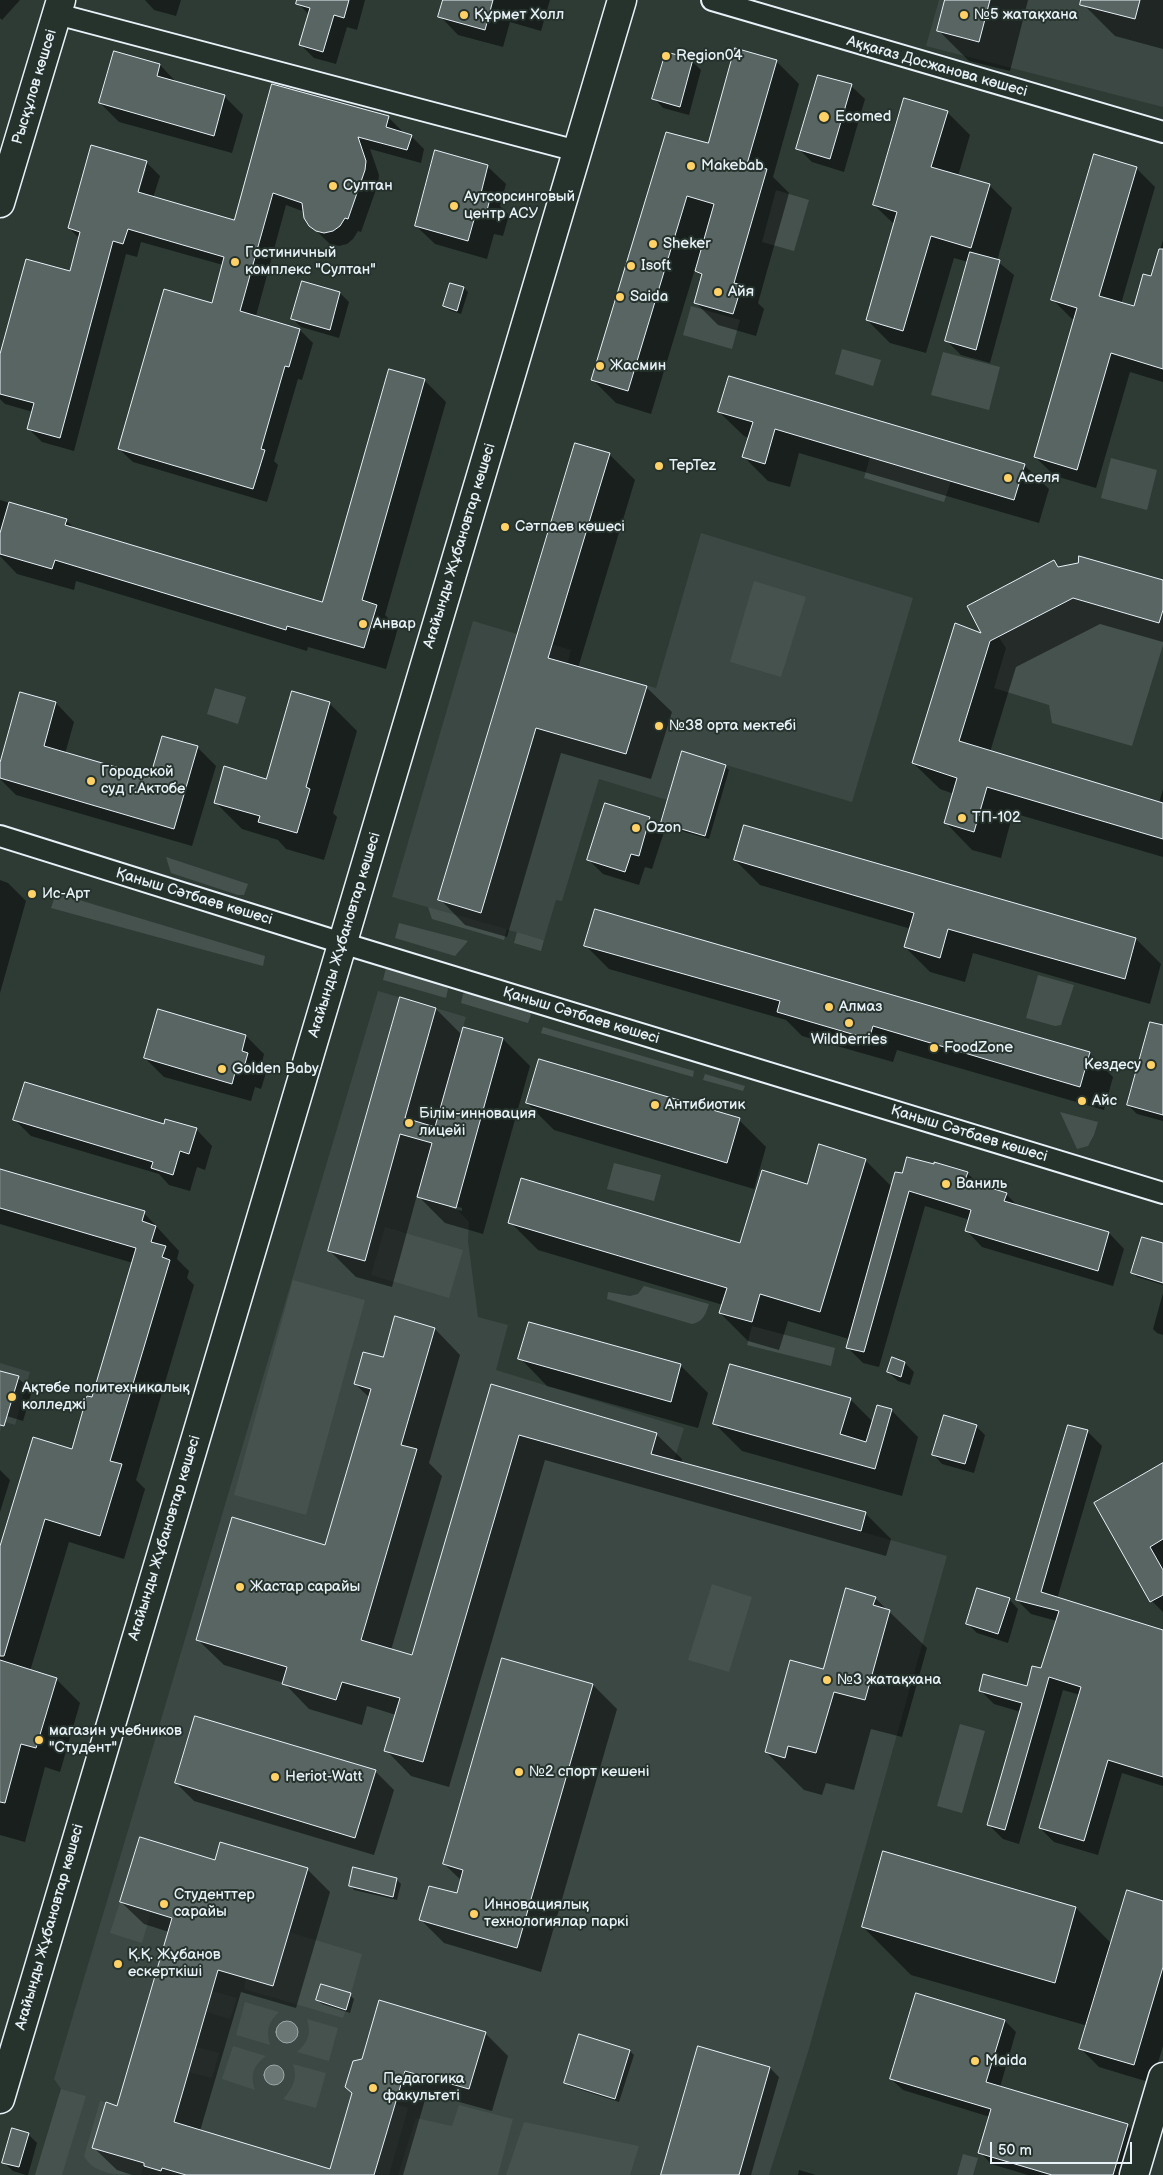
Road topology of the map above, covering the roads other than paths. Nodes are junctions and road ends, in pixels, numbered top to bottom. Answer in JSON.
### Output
{"nodes":[{"id":1,"x":622,"y":0,"type":"edge"},
{"id":2,"x":712,"y":0,"type":"edge"},
{"id":3,"x":59,"y":7,"type":"edge"},
{"id":4,"x":1163,"y":132,"type":"edge"},
{"id":5,"x":577,"y":151,"type":"junction"},
{"id":6,"x":0,"y":203,"type":"edge"},
{"id":7,"x":0,"y":836,"type":"edge"},
{"id":8,"x":342,"y":943,"type":"junction"},
{"id":9,"x":1163,"y":1193,"type":"edge"},
{"id":10,"x":1163,"y":2077,"type":"edge"},
{"id":11,"x":0,"y":2099,"type":"edge"},
{"id":12,"x":1134,"y":2175,"type":"edge"}],
"edges":[{"from":1,"to":5,"type":"street","name":"Ағайынды Жұбановтар көшесі"},
{"from":2,"to":4,"type":"street","name":"Аққағаз Досжанова көшесі"},
{"from":3,"to":5,"type":"street"},
{"from":3,"to":6,"type":"street","name":"Рысқұлов көшсеі"},
{"from":5,"to":8,"type":"street","name":"Ағайынды Жұбановтар көшесі"},
{"from":7,"to":8,"type":"street","name":"Қаныш Сәтбаев көшесі"},
{"from":8,"to":9,"type":"street","name":"Қаныш Сәтбаев көшесі"},
{"from":8,"to":11,"type":"street","name":"Ағайынды Жұбановтар көшесі"},
{"from":10,"to":12,"type":"street"}]}
